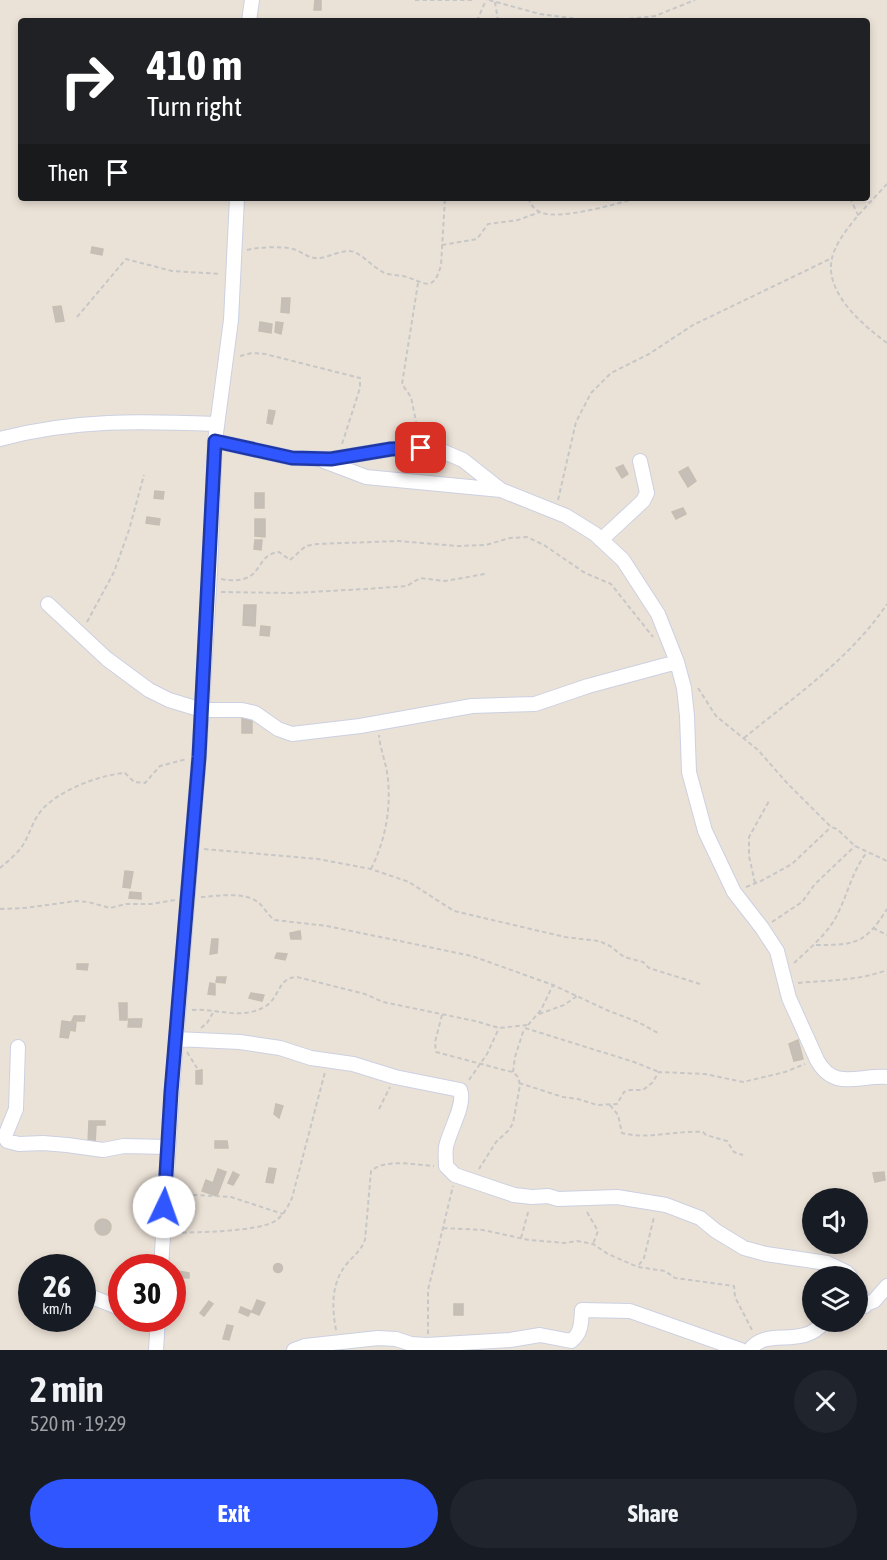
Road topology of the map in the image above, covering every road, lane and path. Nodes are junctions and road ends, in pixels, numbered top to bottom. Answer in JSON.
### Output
{"nodes":[{"id":1,"x":252,"y":0,"type":"edge"},
{"id":2,"x":415,"y":0,"type":"edge"},
{"id":3,"x":474,"y":0,"type":"edge"},
{"id":4,"x":488,"y":0,"type":"edge"},
{"id":5,"x":695,"y":0,"type":"edge"},
{"id":6,"x":495,"y":2,"type":"junction"},
{"id":7,"x":249,"y":18,"type":"edge"},
{"id":8,"x":479,"y":18,"type":"edge"},
{"id":9,"x":498,"y":18,"type":"edge"},
{"id":10,"x":566,"y":18,"type":"edge"},
{"id":11,"x":637,"y":18,"type":"edge"},
{"id":12,"x":887,"y":184,"type":"edge"},
{"id":13,"x":237,"y":201,"type":"edge"},
{"id":14,"x":445,"y":201,"type":"edge"},
{"id":15,"x":529,"y":201,"type":"edge"},
{"id":16,"x":623,"y":201,"type":"edge"},
{"id":17,"x":852,"y":201,"type":"edge"},
{"id":18,"x":540,"y":212,"type":"junction"},
{"id":19,"x":859,"y":216,"type":"junction"},
{"id":20,"x":442,"y":245,"type":"junction"},
{"id":21,"x":832,"y":258,"type":"junction"},
{"id":22,"x":234,"y":270,"type":"junction"},
{"id":23,"x":418,"y":283,"type":"junction"},
{"id":24,"x":77,"y":317,"type":"dead end"},
{"id":25,"x":887,"y":343,"type":"edge"},
{"id":26,"x":226,"y":361,"type":"junction"},
{"id":27,"x":217,"y":424,"type":"junction"},
{"id":28,"x":0,"y":439,"type":"edge"},
{"id":29,"x":215,"y":441,"type":"junction"},
{"id":30,"x":421,"y":448,"type":"junction"},
{"id":31,"x":337,"y":458,"type":"junction"},
{"id":32,"x":317,"y":459,"type":"junction"},
{"id":33,"x":640,"y":462,"type":"dead end"},
{"id":34,"x":144,"y":475,"type":"dead end"},
{"id":35,"x":501,"y":490,"type":"junction"},
{"id":36,"x":556,"y":512,"type":"junction"},
{"id":37,"x":601,"y":540,"type":"junction"},
{"id":38,"x":210,"y":572,"type":"junction"},
{"id":39,"x":484,"y":574,"type":"dead end"},
{"id":40,"x":209,"y":591,"type":"junction"},
{"id":41,"x":48,"y":604,"type":"dead end"},
{"id":42,"x":887,"y":604,"type":"edge"},
{"id":43,"x":80,"y":635,"type":"junction"},
{"id":44,"x":655,"y":639,"type":"dead end"},
{"id":45,"x":677,"y":662,"type":"junction"},
{"id":46,"x":698,"y":686,"type":"dead end"},
{"id":47,"x":202,"y":710,"type":"junction"},
{"id":48,"x":379,"y":723,"type":"junction"},
{"id":49,"x":744,"y":738,"type":"junction"},
{"id":50,"x":199,"y":757,"type":"junction"},
{"id":51,"x":769,"y":801,"type":"dead end"},
{"id":52,"x":831,"y":827,"type":"junction"},
{"id":53,"x":192,"y":845,"type":"junction"},
{"id":54,"x":855,"y":846,"type":"junction"},
{"id":55,"x":867,"y":852,"type":"junction"},
{"id":56,"x":887,"y":861,"type":"edge"},
{"id":57,"x":0,"y":868,"type":"edge"},
{"id":58,"x":371,"y":868,"type":"junction"},
{"id":59,"x":755,"y":883,"type":"junction"},
{"id":60,"x":734,"y":892,"type":"junction"},
{"id":61,"x":189,"y":897,"type":"junction"},
{"id":62,"x":0,"y":909,"type":"edge"},
{"id":63,"x":887,"y":909,"type":"edge"},
{"id":64,"x":762,"y":928,"type":"junction"},
{"id":65,"x":873,"y":928,"type":"junction"},
{"id":66,"x":887,"y":935,"type":"edge"},
{"id":67,"x":814,"y":945,"type":"junction"},
{"id":68,"x":887,"y":970,"type":"edge"},
{"id":69,"x":783,"y":978,"type":"junction"},
{"id":70,"x":700,"y":984,"type":"dead end"},
{"id":71,"x":554,"y":986,"type":"junction"},
{"id":72,"x":577,"y":996,"type":"junction"},
{"id":73,"x":178,"y":1011,"type":"junction"},
{"id":74,"x":442,"y":1014,"type":"junction"},
{"id":75,"x":538,"y":1014,"type":"junction"},
{"id":76,"x":528,"y":1026,"type":"junction"},
{"id":77,"x":499,"y":1028,"type":"junction"},
{"id":78,"x":525,"y":1028,"type":"junction"},
{"id":79,"x":658,"y":1033,"type":"dead end"},
{"id":80,"x":176,"y":1039,"type":"junction"},
{"id":81,"x":18,"y":1047,"type":"dead end"},
{"id":82,"x":817,"y":1060,"type":"junction"},
{"id":83,"x":329,"y":1061,"type":"junction"},
{"id":84,"x":478,"y":1064,"type":"junction"},
{"id":85,"x":513,"y":1072,"type":"junction"},
{"id":86,"x":659,"y":1072,"type":"junction"},
{"id":87,"x":395,"y":1077,"type":"junction"},
{"id":88,"x":887,"y":1077,"type":"edge"},
{"id":89,"x":519,"y":1083,"type":"junction"},
{"id":90,"x":462,"y":1091,"type":"junction"},
{"id":91,"x":609,"y":1105,"type":"junction"},
{"id":92,"x":379,"y":1109,"type":"dead end"},
{"id":93,"x":168,"y":1147,"type":"junction"},
{"id":94,"x":743,"y":1155,"type":"dead end"},
{"id":95,"x":456,"y":1173,"type":"junction"},
{"id":96,"x":532,"y":1197,"type":"junction"},
{"id":97,"x":579,"y":1199,"type":"junction"},
{"id":98,"x":653,"y":1203,"type":"junction"},
{"id":99,"x":164,"y":1207,"type":"junction"},
{"id":100,"x":283,"y":1214,"type":"junction"},
{"id":101,"x":443,"y":1228,"type":"junction"},
{"id":102,"x":163,"y":1233,"type":"junction"},
{"id":103,"x":521,"y":1238,"type":"junction"},
{"id":104,"x":593,"y":1244,"type":"junction"},
{"id":105,"x":162,"y":1254,"type":"edge"},
{"id":106,"x":833,"y":1266,"type":"edge"},
{"id":107,"x":638,"y":1267,"type":"junction"},
{"id":108,"x":887,"y":1286,"type":"edge"},
{"id":109,"x":868,"y":1302,"type":"edge"},
{"id":110,"x":155,"y":1332,"type":"edge"},
{"id":111,"x":816,"y":1332,"type":"edge"},
{"id":112,"x":338,"y":1343,"type":"junction"},
{"id":113,"x":427,"y":1345,"type":"junction"},
{"id":114,"x":748,"y":1348,"type":"edge"},
{"id":115,"x":156,"y":1350,"type":"edge"},
{"id":116,"x":294,"y":1350,"type":"edge"}],
"edges":[{"from":1,"to":7,"type":"street"},
{"from":2,"to":3,"type":"path"},
{"from":4,"to":6,"type":"path"},
{"from":4,"to":8,"type":"path"},
{"from":5,"to":11,"type":"path"},
{"from":6,"to":9,"type":"path"},
{"from":6,"to":10,"type":"path"},
{"from":12,"to":19,"type":"path"},
{"from":13,"to":22,"type":"street"},
{"from":14,"to":20,"type":"path"},
{"from":15,"to":18,"type":"path"},
{"from":16,"to":18,"type":"path"},
{"from":17,"to":19,"type":"path"},
{"from":18,"to":20,"type":"path"},
{"from":19,"to":21,"type":"path"},
{"from":20,"to":23,"type":"path"},
{"from":21,"to":25,"type":"path"},
{"from":21,"to":36,"type":"path"},
{"from":22,"to":23,"type":"path"},
{"from":22,"to":24,"type":"path"},
{"from":22,"to":26,"type":"street"},
{"from":23,"to":30,"type":"path"},
{"from":26,"to":27,"type":"street"},
{"from":26,"to":31,"type":"path"},
{"from":27,"to":28,"type":"street"},
{"from":27,"to":29,"type":"street"},
{"from":29,"to":32,"type":"street"},
{"from":29,"to":38,"type":"street"},
{"from":30,"to":31,"type":"street"},
{"from":30,"to":35,"type":"street"},
{"from":31,"to":32,"type":"street"},
{"from":32,"to":35,"type":"street"},
{"from":33,"to":37,"type":"street"},
{"from":34,"to":43,"type":"path"},
{"from":35,"to":36,"type":"street"},
{"from":36,"to":37,"type":"street"},
{"from":37,"to":45,"type":"street"},
{"from":38,"to":40,"type":"street"},
{"from":38,"to":44,"type":"path"},
{"from":39,"to":40,"type":"path"},
{"from":40,"to":47,"type":"street"},
{"from":41,"to":43,"type":"street"},
{"from":42,"to":49,"type":"path"},
{"from":43,"to":47,"type":"street"},
{"from":45,"to":48,"type":"street"},
{"from":45,"to":60,"type":"street"},
{"from":46,"to":49,"type":"path"},
{"from":47,"to":48,"type":"street"},
{"from":47,"to":50,"type":"street"},
{"from":48,"to":58,"type":"path"},
{"from":49,"to":52,"type":"path"},
{"from":50,"to":53,"type":"street"},
{"from":50,"to":57,"type":"path"},
{"from":51,"to":59,"type":"path"},
{"from":52,"to":54,"type":"path"},
{"from":52,"to":59,"type":"path"},
{"from":53,"to":58,"type":"path"},
{"from":53,"to":61,"type":"street"},
{"from":54,"to":55,"type":"path"},
{"from":54,"to":64,"type":"path"},
{"from":55,"to":56,"type":"path"},
{"from":55,"to":67,"type":"path"},
{"from":58,"to":70,"type":"path"},
{"from":59,"to":60,"type":"path"},
{"from":60,"to":64,"type":"street"},
{"from":61,"to":62,"type":"path"},
{"from":61,"to":71,"type":"path"},
{"from":61,"to":73,"type":"street"},
{"from":63,"to":65,"type":"path"},
{"from":64,"to":69,"type":"street"},
{"from":65,"to":66,"type":"path"},
{"from":65,"to":67,"type":"path"},
{"from":67,"to":69,"type":"path"},
{"from":68,"to":69,"type":"path"},
{"from":69,"to":82,"type":"street"},
{"from":71,"to":72,"type":"path"},
{"from":71,"to":75,"type":"path"},
{"from":72,"to":75,"type":"path"},
{"from":72,"to":79,"type":"path"},
{"from":73,"to":74,"type":"path"},
{"from":73,"to":80,"type":"street"},
{"from":74,"to":77,"type":"path"},
{"from":74,"to":84,"type":"path"},
{"from":75,"to":76,"type":"path"},
{"from":76,"to":77,"type":"path"},
{"from":76,"to":78,"type":"path"},
{"from":77,"to":84,"type":"path"},
{"from":78,"to":85,"type":"path"},
{"from":78,"to":86,"type":"path"},
{"from":80,"to":83,"type":"street"},
{"from":80,"to":93,"type":"street"},
{"from":81,"to":93,"type":"street"},
{"from":82,"to":86,"type":"path"},
{"from":82,"to":88,"type":"street"},
{"from":83,"to":87,"type":"street"},
{"from":83,"to":100,"type":"path"},
{"from":84,"to":85,"type":"path"},
{"from":84,"to":90,"type":"path"},
{"from":85,"to":89,"type":"path"},
{"from":86,"to":91,"type":"path"},
{"from":87,"to":90,"type":"street"},
{"from":87,"to":92,"type":"path"},
{"from":89,"to":91,"type":"path"},
{"from":89,"to":95,"type":"path"},
{"from":90,"to":95,"type":"street"},
{"from":91,"to":94,"type":"path"},
{"from":93,"to":99,"type":"street"},
{"from":95,"to":96,"type":"street"},
{"from":95,"to":101,"type":"path"},
{"from":95,"to":112,"type":"path"},
{"from":96,"to":97,"type":"street"},
{"from":96,"to":103,"type":"path"},
{"from":97,"to":98,"type":"street"},
{"from":97,"to":104,"type":"path"},
{"from":98,"to":106,"type":"street"},
{"from":98,"to":107,"type":"path"},
{"from":99,"to":100,"type":"path"},
{"from":99,"to":102,"type":"street"},
{"from":100,"to":102,"type":"path"},
{"from":101,"to":103,"type":"path"},
{"from":101,"to":113,"type":"path"},
{"from":102,"to":105,"type":"street"},
{"from":103,"to":104,"type":"path"},
{"from":104,"to":107,"type":"path"},
{"from":107,"to":114,"type":"path"},
{"from":108,"to":109,"type":"street"},
{"from":110,"to":115,"type":"street"},
{"from":111,"to":114,"type":"street"},
{"from":112,"to":113,"type":"street"},
{"from":112,"to":116,"type":"street"},
{"from":113,"to":114,"type":"street"}]}
